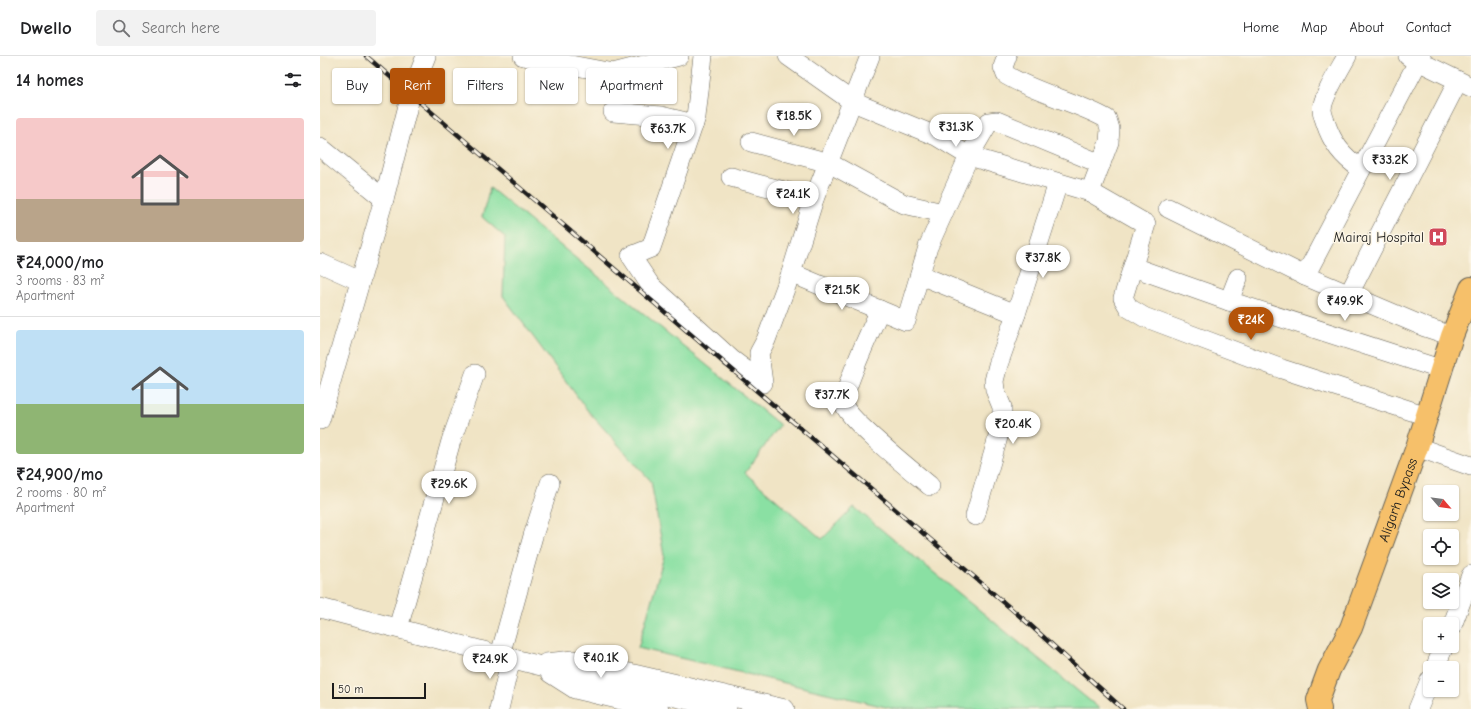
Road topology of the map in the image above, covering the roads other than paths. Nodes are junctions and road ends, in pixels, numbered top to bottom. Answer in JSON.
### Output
{"nodes":[{"id":1,"x":426,"y":56,"type":"edge"},
{"id":2,"x":523,"y":56,"type":"edge"},
{"id":3,"x":703,"y":56,"type":"edge"},
{"id":4,"x":788,"y":56,"type":"edge"},
{"id":5,"x":870,"y":56,"type":"edge"},
{"id":6,"x":1007,"y":56,"type":"edge"},
{"id":7,"x":1347,"y":56,"type":"edge"},
{"id":8,"x":670,"y":57,"type":"edge"},
{"id":9,"x":1416,"y":58,"type":"edge"},
{"id":10,"x":546,"y":59,"type":"edge"},
{"id":11,"x":617,"y":65,"type":"edge"},
{"id":12,"x":1465,"y":84,"type":"edge"},
{"id":13,"x":853,"y":102,"type":"junction"},
{"id":14,"x":613,"y":112,"type":"dead end"},
{"id":15,"x":694,"y":124,"type":"junction"},
{"id":16,"x":751,"y":142,"type":"dead end"},
{"id":17,"x":320,"y":147,"type":"edge"},
{"id":18,"x":969,"y":156,"type":"junction"},
{"id":19,"x":829,"y":163,"type":"junction"},
{"id":20,"x":1101,"y":164,"type":"junction"},
{"id":21,"x":1361,"y":169,"type":"junction"},
{"id":22,"x":730,"y":177,"type":"dead end"},
{"id":23,"x":1058,"y":183,"type":"junction"},
{"id":24,"x":1090,"y":192,"type":"junction"},
{"id":25,"x":384,"y":199,"type":"junction"},
{"id":26,"x":814,"y":199,"type":"junction"},
{"id":27,"x":1168,"y":208,"type":"dead end"},
{"id":28,"x":943,"y":213,"type":"junction"},
{"id":29,"x":320,"y":263,"type":"edge"},
{"id":30,"x":1133,"y":267,"type":"junction"},
{"id":31,"x":791,"y":273,"type":"junction"},
{"id":32,"x":920,"y":275,"type":"junction"},
{"id":33,"x":1305,"y":276,"type":"junction"},
{"id":34,"x":1238,"y":278,"type":"dead end"},
{"id":35,"x":360,"y":281,"type":"junction"},
{"id":36,"x":1471,"y":288,"type":"edge"},
{"id":37,"x":1349,"y":294,"type":"junction"},
{"id":38,"x":1229,"y":301,"type":"junction"},
{"id":39,"x":880,"y":310,"type":"junction"},
{"id":40,"x":1016,"y":314,"type":"junction"},
{"id":41,"x":1466,"y":316,"type":"edge"},
{"id":42,"x":1452,"y":336,"type":"junction"},
{"id":43,"x":1443,"y":370,"type":"junction"},
{"id":44,"x":475,"y":374,"type":"dead end"},
{"id":45,"x":1427,"y":416,"type":"junction"},
{"id":46,"x":320,"y":420,"type":"edge"},
{"id":47,"x":1417,"y":447,"type":"junction"},
{"id":48,"x":1471,"y":466,"type":"edge"},
{"id":49,"x":550,"y":483,"type":"dead end"},
{"id":50,"x":930,"y":486,"type":"dead end"},
{"id":51,"x":975,"y":516,"type":"dead end"},
{"id":52,"x":1471,"y":575,"type":"edge"},
{"id":53,"x":320,"y":608,"type":"edge"},
{"id":54,"x":1460,"y":618,"type":"edge"},
{"id":55,"x":398,"y":628,"type":"junction"},
{"id":56,"x":506,"y":656,"type":"junction"},
{"id":57,"x":537,"y":665,"type":"junction"},
{"id":58,"x":1423,"y":697,"type":"edge"},
{"id":59,"x":595,"y":702,"type":"edge"},
{"id":60,"x":499,"y":709,"type":"edge"},
{"id":61,"x":659,"y":709,"type":"edge"},
{"id":62,"x":727,"y":709,"type":"edge"},
{"id":63,"x":785,"y":709,"type":"edge"},
{"id":64,"x":1320,"y":709,"type":"edge"},
{"id":65,"x":1418,"y":709,"type":"edge"}],
"edges":[{"from":1,"to":25,"type":"street"},
{"from":2,"to":10,"type":"street"},
{"from":3,"to":15,"type":"street"},
{"from":4,"to":13,"type":"street"},
{"from":5,"to":13,"type":"street"},
{"from":6,"to":20,"type":"street"},
{"from":7,"to":21,"type":"street"},
{"from":8,"to":11,"type":"street"},
{"from":9,"to":12,"type":"street"},
{"from":9,"to":21,"type":"street"},
{"from":10,"to":11,"type":"street"},
{"from":12,"to":37,"type":"street"},
{"from":13,"to":18,"type":"street"},
{"from":13,"to":19,"type":"street"},
{"from":14,"to":15,"type":"street"},
{"from":15,"to":31,"type":"street"},
{"from":16,"to":19,"type":"street"},
{"from":17,"to":25,"type":"street"},
{"from":18,"to":20,"type":"street"},
{"from":18,"to":23,"type":"street"},
{"from":18,"to":28,"type":"street"},
{"from":19,"to":26,"type":"street"},
{"from":19,"to":28,"type":"street"},
{"from":20,"to":24,"type":"street"},
{"from":21,"to":33,"type":"street"},
{"from":22,"to":26,"type":"street"},
{"from":23,"to":24,"type":"street"},
{"from":23,"to":40,"type":"street"},
{"from":24,"to":30,"type":"street"},
{"from":25,"to":35,"type":"street"},
{"from":26,"to":31,"type":"street"},
{"from":27,"to":33,"type":"street"},
{"from":28,"to":32,"type":"street"},
{"from":29,"to":35,"type":"street"},
{"from":30,"to":38,"type":"street"},
{"from":30,"to":45,"type":"street"},
{"from":31,"to":39,"type":"street"},
{"from":32,"to":39,"type":"street"},
{"from":32,"to":40,"type":"street"},
{"from":33,"to":37,"type":"street"},
{"from":34,"to":38,"type":"street"},
{"from":35,"to":46,"type":"street"},
{"from":36,"to":41,"type":"main road","name":"Aligarh Bypass"},
{"from":37,"to":42,"type":"street"},
{"from":38,"to":43,"type":"street"},
{"from":39,"to":50,"type":"street"},
{"from":40,"to":51,"type":"street"},
{"from":41,"to":42,"type":"main road","name":"Aligarh Bypass"},
{"from":42,"to":43,"type":"main road","name":"Aligarh Bypass"},
{"from":43,"to":45,"type":"main road","name":"Aligarh Bypass"},
{"from":44,"to":55,"type":"street"},
{"from":45,"to":47,"type":"main road","name":"Aligarh Bypass"},
{"from":47,"to":48,"type":"street"},
{"from":47,"to":64,"type":"main road","name":"Aligarh Bypass"},
{"from":49,"to":56,"type":"street"},
{"from":52,"to":54,"type":"street"},
{"from":53,"to":55,"type":"street"},
{"from":55,"to":56,"type":"street"},
{"from":56,"to":57,"type":"street"},
{"from":56,"to":60,"type":"street"},
{"from":57,"to":59,"type":"street"},
{"from":57,"to":62,"type":"street"},
{"from":57,"to":63,"type":"street"},
{"from":58,"to":65,"type":"street"},
{"from":59,"to":61,"type":"street"}]}
